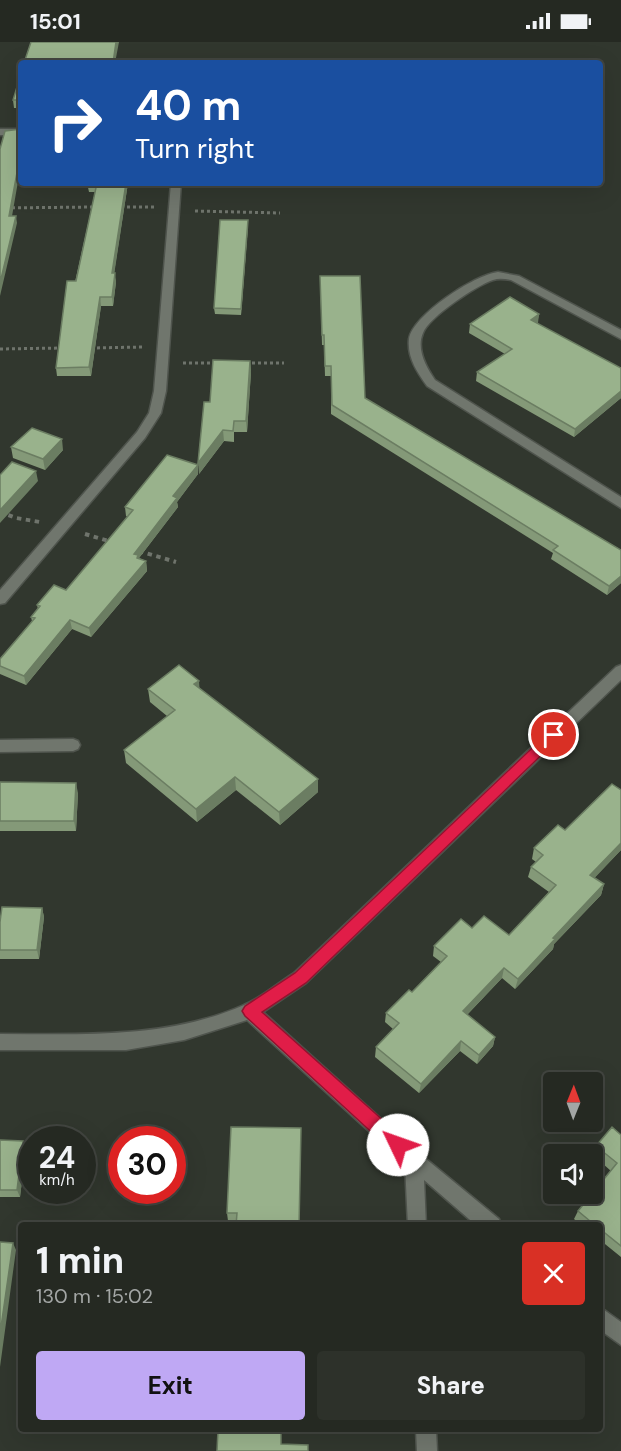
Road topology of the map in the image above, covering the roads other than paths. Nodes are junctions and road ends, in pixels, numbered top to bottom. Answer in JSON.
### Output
{"nodes":[{"id":1,"x":0,"y":132,"type":"edge"},
{"id":2,"x":18,"y":132,"type":"edge"},
{"id":3,"x":176,"y":186,"type":"edge"},
{"id":4,"x":621,"y":335,"type":"edge"},
{"id":5,"x":621,"y":503,"type":"edge"},
{"id":6,"x":0,"y":598,"type":"edge"},
{"id":7,"x":621,"y":671,"type":"edge"},
{"id":8,"x":73,"y":745,"type":"dead end"},
{"id":9,"x":0,"y":746,"type":"edge"},
{"id":10,"x":250,"y":1011,"type":"junction"},
{"id":11,"x":0,"y":1042,"type":"edge"},
{"id":12,"x":414,"y":1160,"type":"junction"},
{"id":13,"x":417,"y":1222,"type":"edge"},
{"id":14,"x":487,"y":1222,"type":"edge"},
{"id":15,"x":603,"y":1320,"type":"edge"},
{"id":16,"x":621,"y":1335,"type":"edge"},
{"id":17,"x":426,"y":1432,"type":"edge"},
{"id":18,"x":427,"y":1451,"type":"edge"}],
"edges":[{"from":1,"to":2,"type":"street"},
{"from":3,"to":6,"type":"street"},
{"from":4,"to":5,"type":"street"},
{"from":7,"to":10,"type":"street"},
{"from":8,"to":9,"type":"street"},
{"from":10,"to":11,"type":"street"},
{"from":10,"to":12,"type":"street"},
{"from":12,"to":13,"type":"street"},
{"from":12,"to":14,"type":"street"},
{"from":15,"to":16,"type":"street"},
{"from":17,"to":18,"type":"street"}]}
